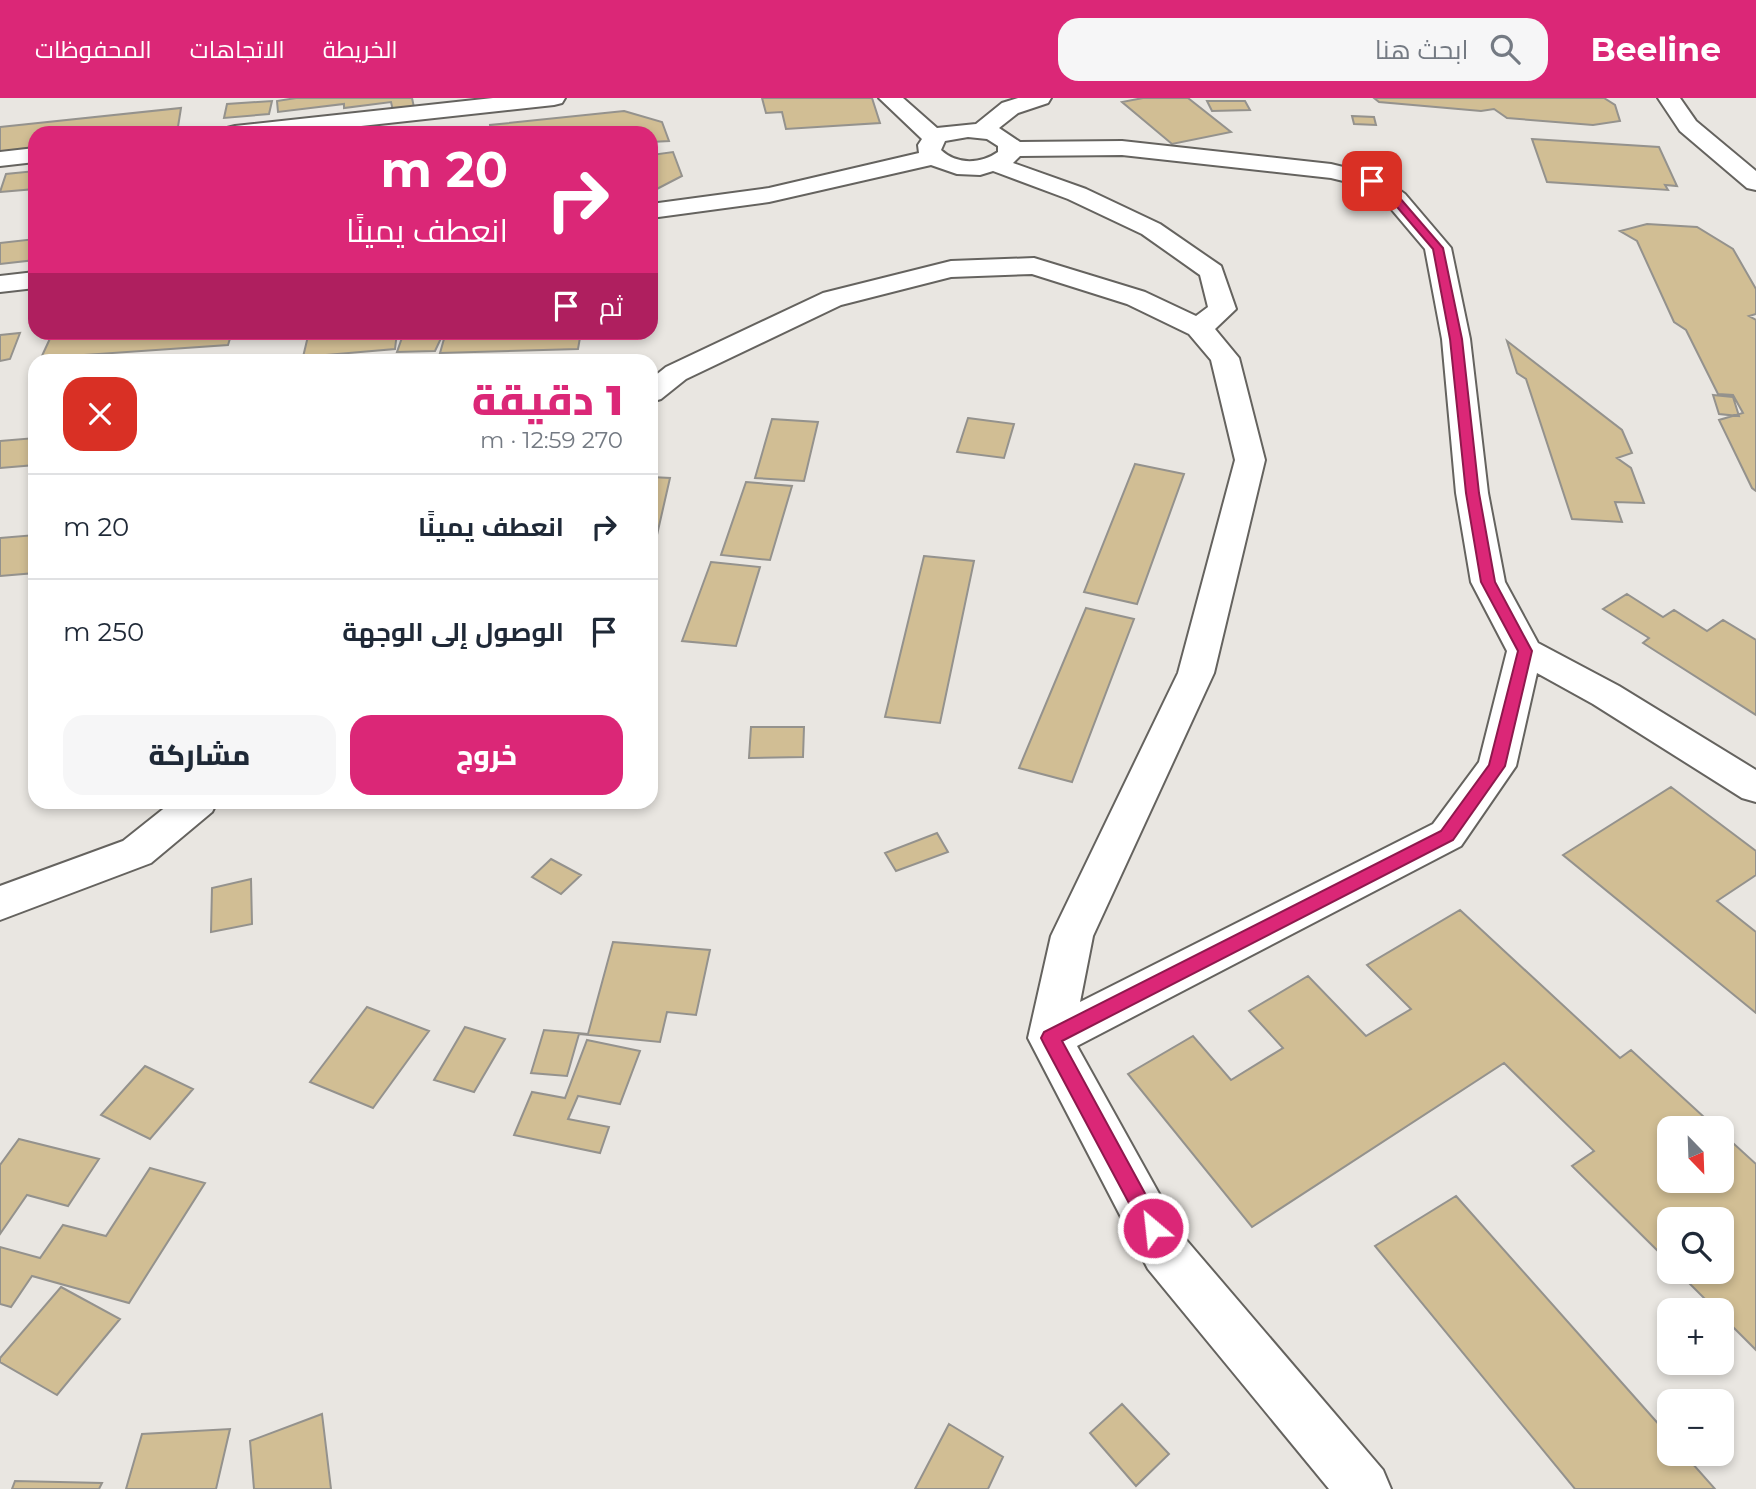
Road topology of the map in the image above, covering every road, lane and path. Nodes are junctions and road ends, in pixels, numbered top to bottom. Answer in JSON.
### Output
{"nodes":[{"id":1,"x":554,"y":98,"type":"edge"},
{"id":2,"x":890,"y":98,"type":"edge"},
{"id":3,"x":1040,"y":98,"type":"edge"},
{"id":4,"x":1668,"y":98,"type":"edge"},
{"id":5,"x":947,"y":114,"type":"dead end"},
{"id":6,"x":299,"y":126,"type":"edge"},
{"id":7,"x":974,"y":130,"type":"junction"},
{"id":8,"x":934,"y":148,"type":"junction"},
{"id":9,"x":28,"y":156,"type":"edge"},
{"id":10,"x":1003,"y":156,"type":"junction"},
{"id":11,"x":0,"y":159,"type":"edge"},
{"id":12,"x":1756,"y":183,"type":"edge"},
{"id":13,"x":658,"y":210,"type":"edge"},
{"id":14,"x":28,"y":281,"type":"edge"},
{"id":15,"x":0,"y":284,"type":"edge"},
{"id":16,"x":1199,"y":328,"type":"junction"},
{"id":17,"x":658,"y":387,"type":"edge"},
{"id":18,"x":1525,"y":651,"type":"junction"},
{"id":19,"x":1756,"y":788,"type":"edge"},
{"id":20,"x":189,"y":809,"type":"edge"},
{"id":21,"x":0,"y":903,"type":"edge"},
{"id":22,"x":1050,"y":1038,"type":"junction"},
{"id":23,"x":1364,"y":1489,"type":"edge"}],
"edges":[{"from":1,"to":6,"type":"street"},
{"from":2,"to":8,"type":"street"},
{"from":3,"to":7,"type":"street"},
{"from":4,"to":12,"type":"street"},
{"from":5,"to":7,"type":"street"},
{"from":7,"to":8,"type":"street"},
{"from":7,"to":10,"type":"street"},
{"from":8,"to":10,"type":"street"},
{"from":8,"to":13,"type":"street"},
{"from":9,"to":11,"type":"street"},
{"from":10,"to":16,"type":"street"},
{"from":10,"to":18,"type":"street"},
{"from":14,"to":15,"type":"street"},
{"from":16,"to":17,"type":"street"},
{"from":16,"to":22,"type":"street"},
{"from":18,"to":19,"type":"street"},
{"from":18,"to":22,"type":"street"},
{"from":20,"to":21,"type":"street"},
{"from":22,"to":23,"type":"street"}]}
